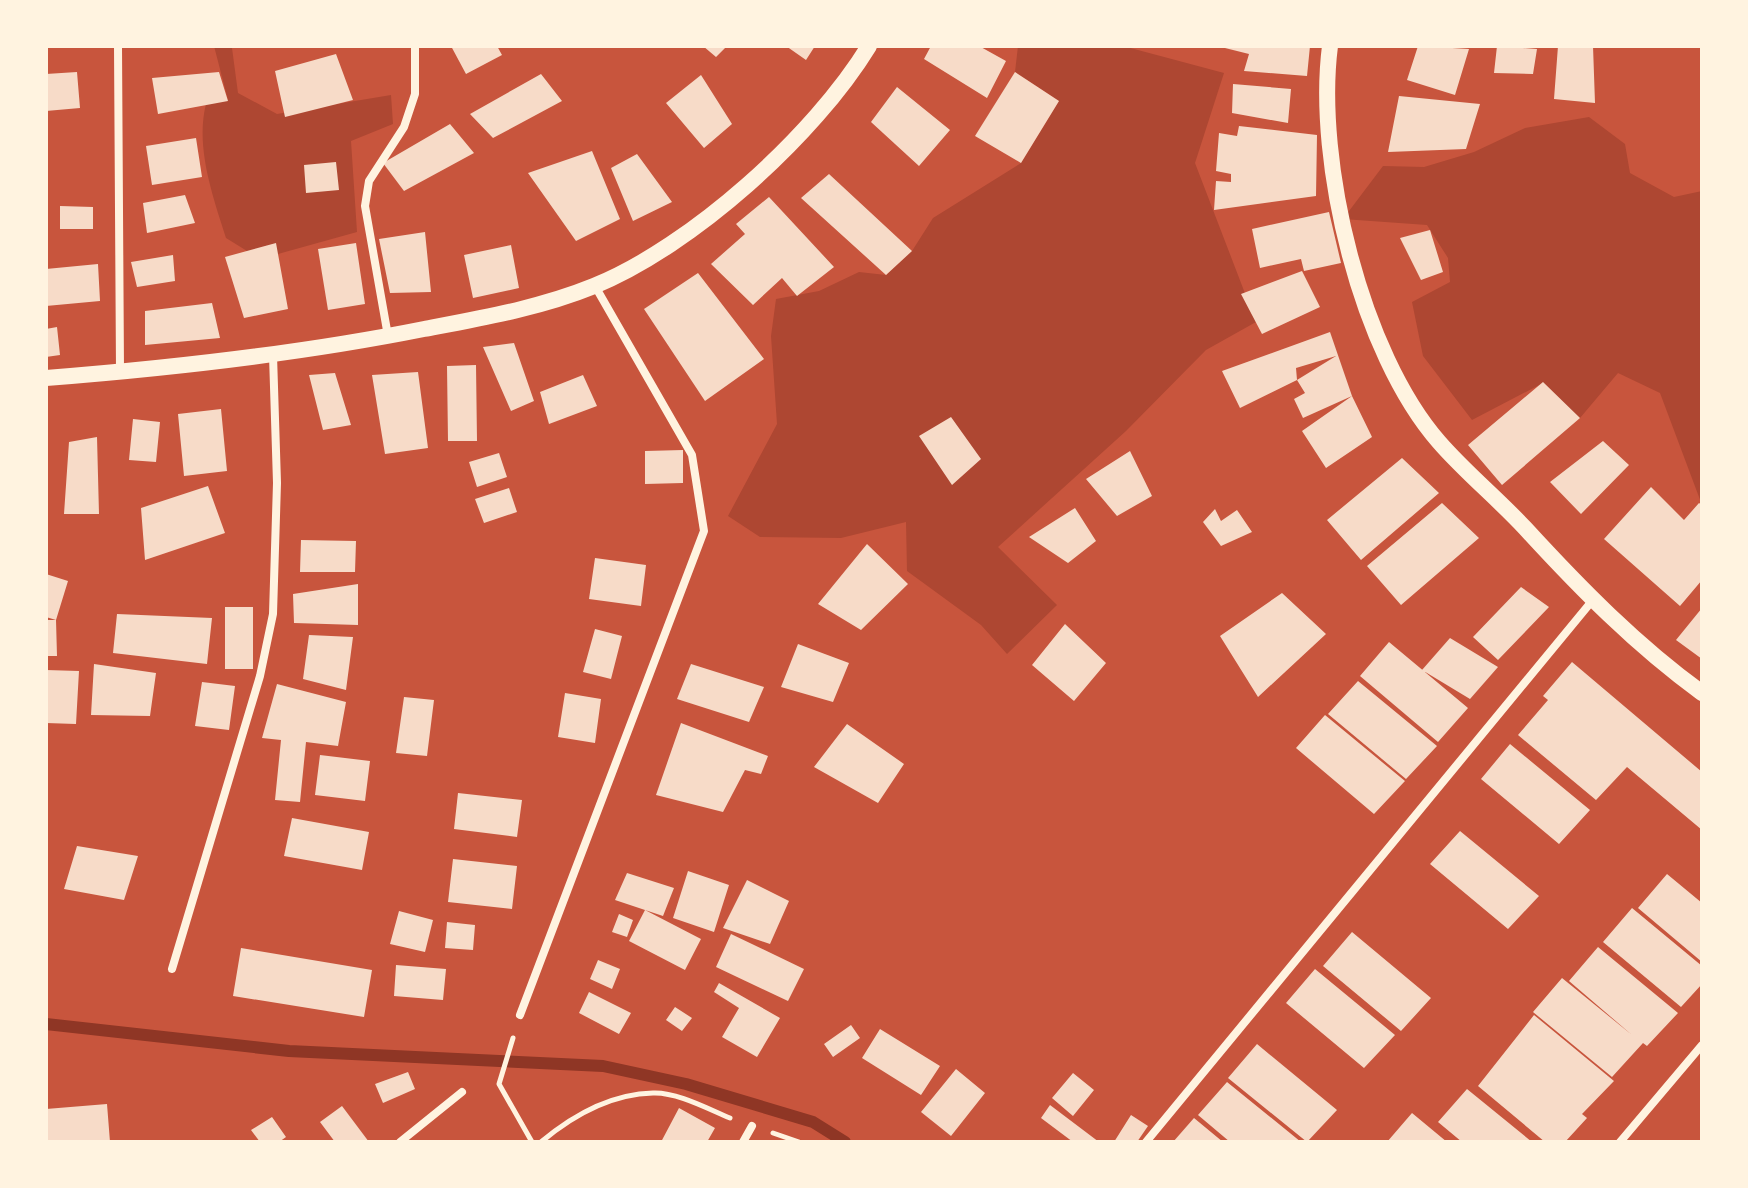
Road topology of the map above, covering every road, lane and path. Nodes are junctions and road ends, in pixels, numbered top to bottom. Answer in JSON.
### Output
{"nodes":[{"id":1,"x":118,"y":46,"type":"edge"},
{"id":2,"x":415,"y":46,"type":"edge"},
{"id":3,"x":869,"y":46,"type":"edge"},
{"id":4,"x":1330,"y":46,"type":"edge"},
{"id":5,"x":595,"y":286,"type":"junction"},
{"id":6,"x":388,"y":337,"type":"junction"},
{"id":7,"x":273,"y":355,"type":"junction"},
{"id":8,"x":120,"y":372,"type":"junction"},
{"id":9,"x":46,"y":378,"type":"edge"},
{"id":10,"x":1592,"y":601,"type":"junction"},
{"id":11,"x":1702,"y":693,"type":"edge"},
{"id":12,"x":172,"y":969,"type":"dead end"},
{"id":13,"x":520,"y":1015,"type":"joint"},
{"id":14,"x":1702,"y":1045,"type":"edge"},
{"id":15,"x":462,"y":1092,"type":"dead end"},
{"id":16,"x":752,"y":1126,"type":"junction"},
{"id":17,"x":400,"y":1142,"type":"edge"},
{"id":18,"x":532,"y":1142,"type":"edge"},
{"id":19,"x":541,"y":1142,"type":"edge"},
{"id":20,"x":743,"y":1142,"type":"edge"},
{"id":21,"x":799,"y":1142,"type":"edge"},
{"id":22,"x":1146,"y":1142,"type":"edge"},
{"id":23,"x":1620,"y":1142,"type":"edge"}],
"edges":[{"from":1,"to":8,"type":"street"},
{"from":2,"to":6,"type":"street"},
{"from":3,"to":5,"type":"main road"},
{"from":4,"to":10,"type":"main road"},
{"from":5,"to":6,"type":"main road"},
{"from":5,"to":13,"type":"street"},
{"from":6,"to":7,"type":"main road"},
{"from":7,"to":8,"type":"main road"},
{"from":7,"to":12,"type":"street"},
{"from":8,"to":9,"type":"main road"},
{"from":10,"to":11,"type":"main road"},
{"from":10,"to":22,"type":"street"},
{"from":13,"to":18,"type":"path"},
{"from":14,"to":23,"type":"street"},
{"from":15,"to":17,"type":"street"},
{"from":16,"to":19,"type":"path"},
{"from":16,"to":20,"type":"street"},
{"from":16,"to":21,"type":"path"}]}
